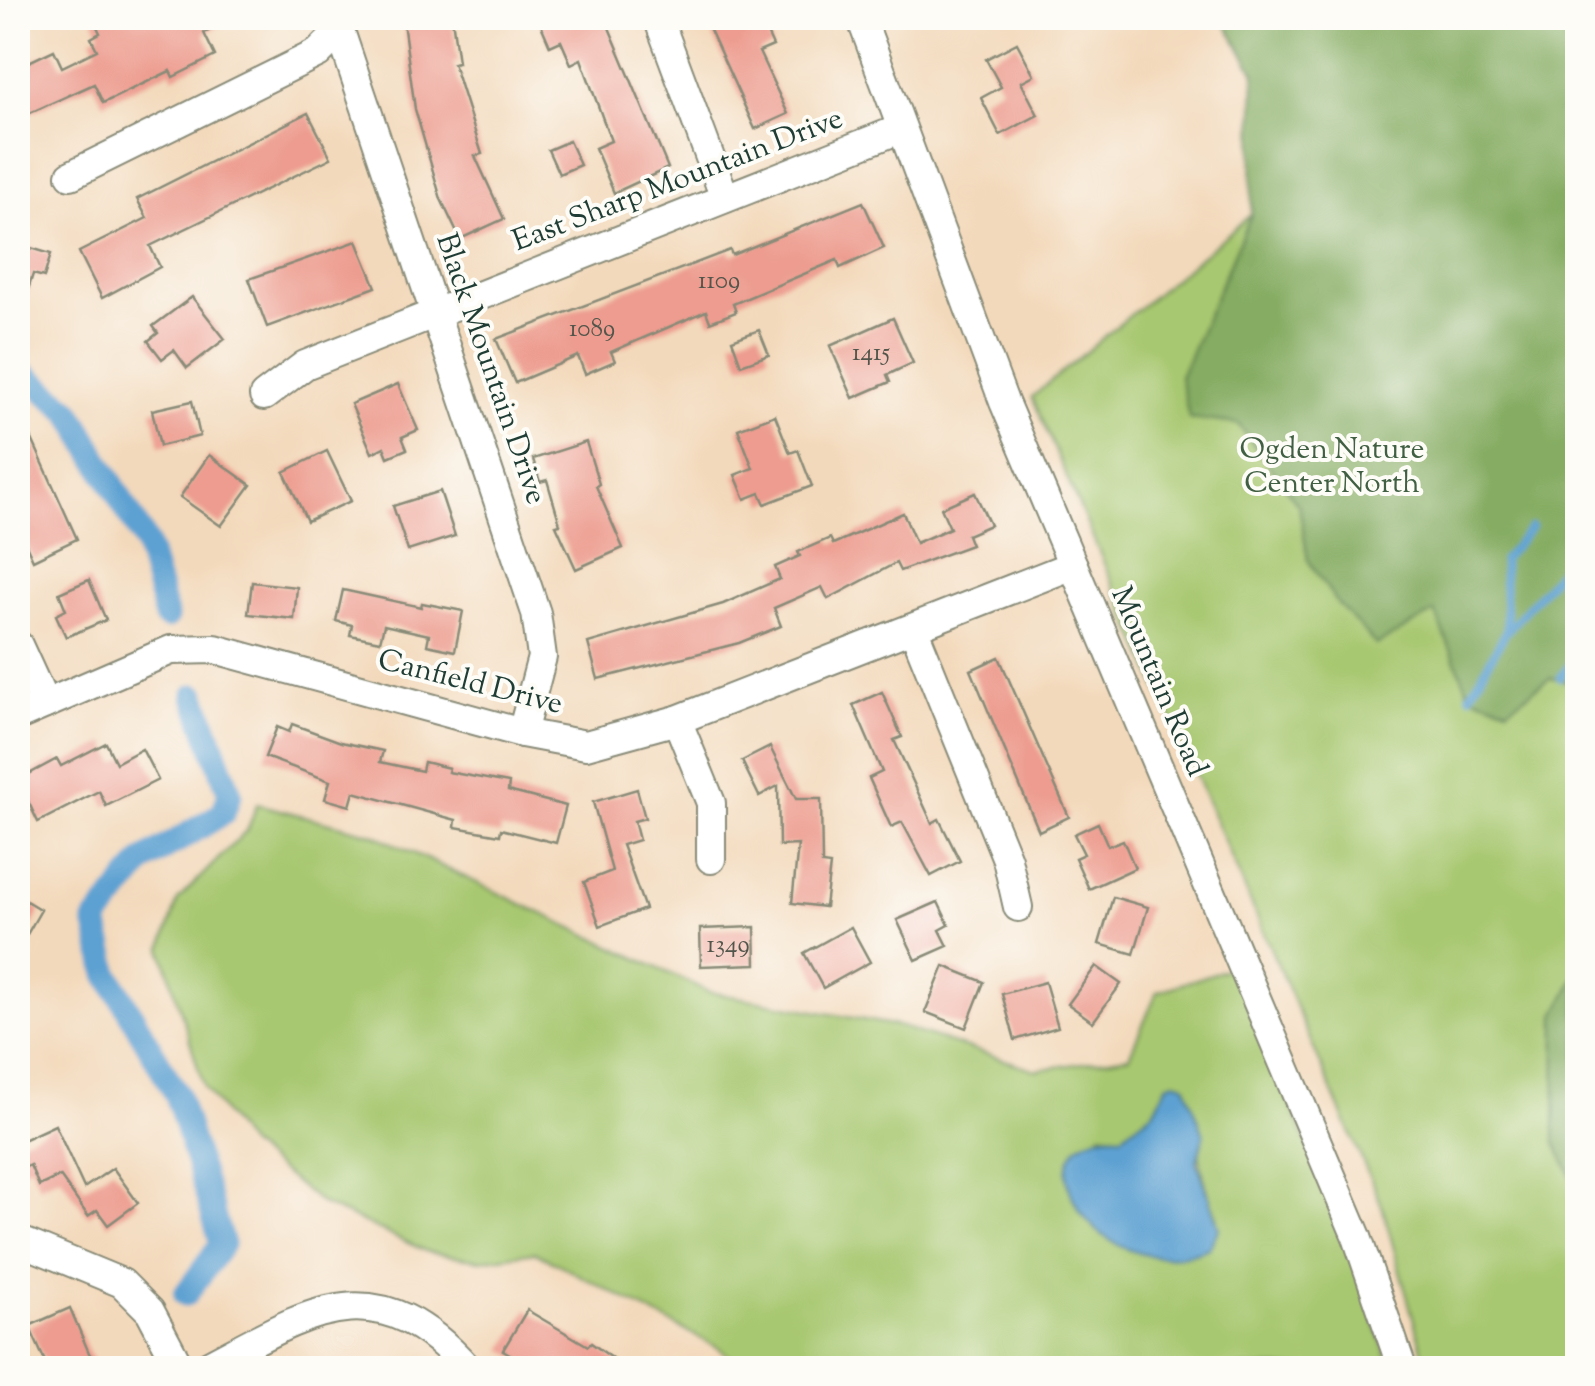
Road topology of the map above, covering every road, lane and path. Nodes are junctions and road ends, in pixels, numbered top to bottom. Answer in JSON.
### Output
{"nodes":[{"id":1,"x":658,"y":18,"type":"edge"},
{"id":2,"x":860,"y":18,"type":"edge"},
{"id":3,"x":900,"y":129,"type":"junction"},
{"id":4,"x":71,"y":175,"type":"dead end"},
{"id":5,"x":725,"y":198,"type":"junction"},
{"id":6,"x":436,"y":311,"type":"junction"},
{"id":7,"x":264,"y":396,"type":"dead end"},
{"id":8,"x":1073,"y":565,"type":"junction"},
{"id":9,"x":914,"y":630,"type":"junction"},
{"id":10,"x":18,"y":645,"type":"edge"},
{"id":11,"x":45,"y":704,"type":"junction"},
{"id":12,"x":18,"y":716,"type":"edge"},
{"id":13,"x":678,"y":720,"type":"junction"},
{"id":14,"x":522,"y":733,"type":"junction"},
{"id":15,"x":711,"y":859,"type":"dead end"},
{"id":16,"x":1018,"y":907,"type":"dead end"},
{"id":17,"x":18,"y":1240,"type":"edge"},
{"id":18,"x":180,"y":1368,"type":"edge"},
{"id":19,"x":203,"y":1368,"type":"edge"},
{"id":20,"x":467,"y":1368,"type":"edge"},
{"id":21,"x":1402,"y":1368,"type":"edge"}],
"edges":[{"from":1,"to":5,"type":"street"},
{"from":2,"to":3,"type":"street","name":"Mountain Road"},
{"from":3,"to":5,"type":"street","name":"East Sharp Mountain Drive"},
{"from":3,"to":8,"type":"street","name":"Mountain Road"},
{"from":4,"to":6,"type":"street","name":"Black Mountain Drive"},
{"from":5,"to":6,"type":"street","name":"East Sharp Mountain Drive"},
{"from":6,"to":7,"type":"street","name":"East Sharp Mountain Drive"},
{"from":6,"to":14,"type":"street","name":"Black Mountain Drive"},
{"from":8,"to":9,"type":"street","name":"Canfield Drive"},
{"from":8,"to":21,"type":"street","name":"Mountain Road"},
{"from":9,"to":13,"type":"street","name":"Canfield Drive"},
{"from":9,"to":16,"type":"street"},
{"from":10,"to":11,"type":"street"},
{"from":11,"to":12,"type":"street","name":"Canfield Drive"},
{"from":11,"to":14,"type":"street","name":"Canfield Drive"},
{"from":13,"to":14,"type":"street","name":"Canfield Drive"},
{"from":13,"to":15,"type":"street"},
{"from":17,"to":18,"type":"street"},
{"from":19,"to":20,"type":"street"}]}
